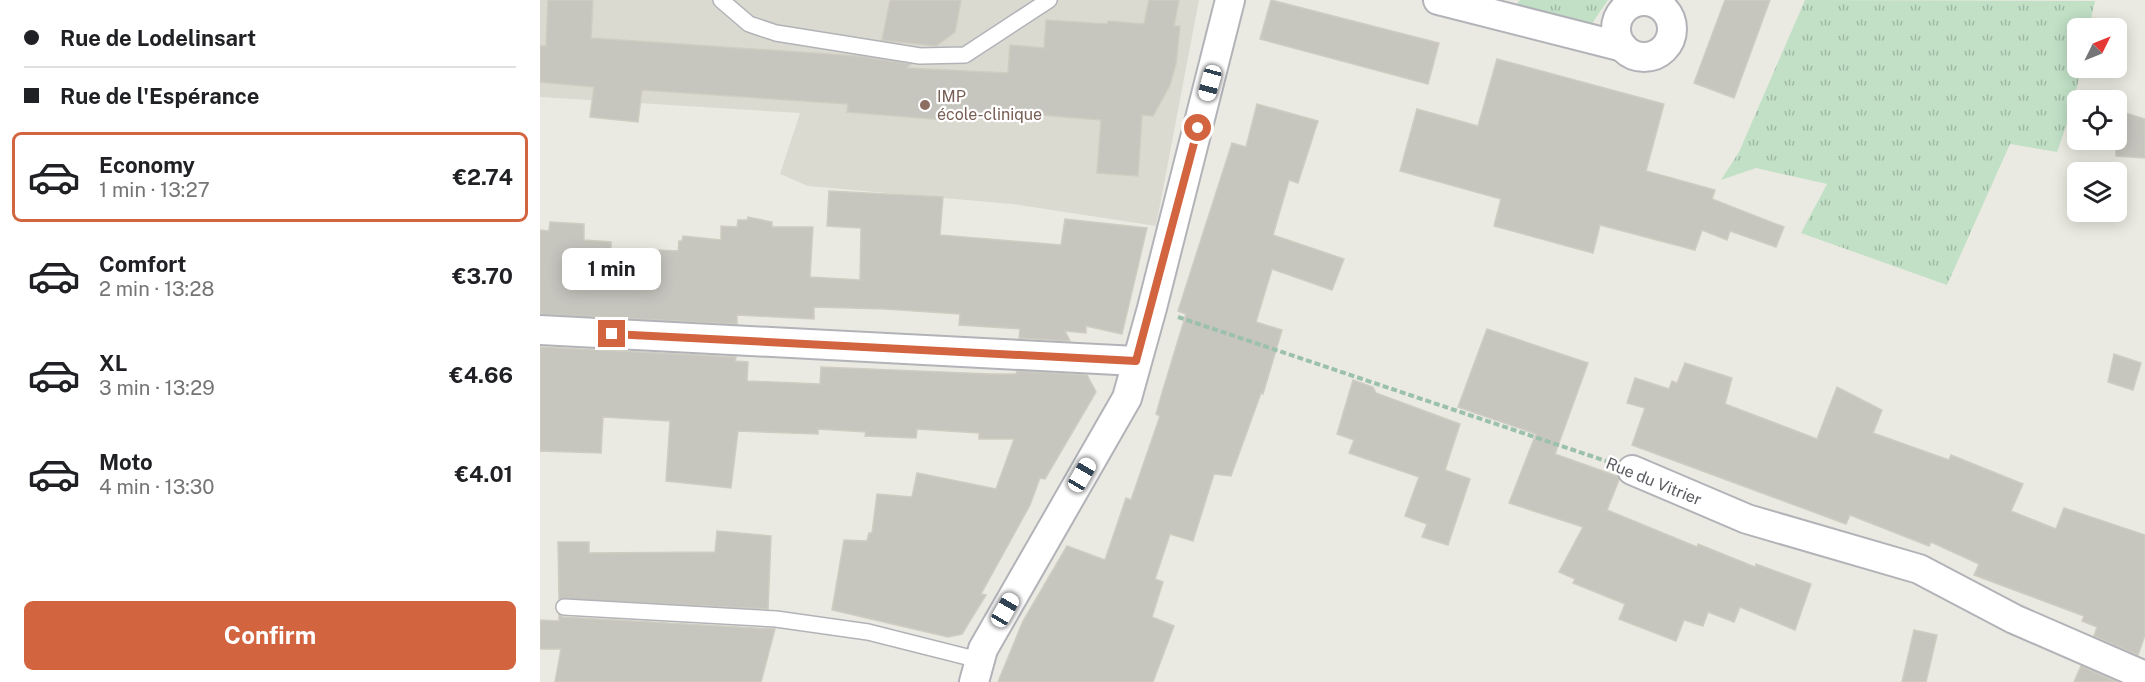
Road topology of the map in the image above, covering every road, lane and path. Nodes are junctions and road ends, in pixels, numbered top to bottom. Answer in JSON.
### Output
{"nodes":[{"id":1,"x":721,"y":0,"type":"edge"},
{"id":2,"x":1049,"y":0,"type":"edge"},
{"id":3,"x":1230,"y":0,"type":"edge"},
{"id":4,"x":1438,"y":0,"type":"edge"},
{"id":5,"x":1623,"y":47,"type":"dead end"},
{"id":6,"x":1152,"y":308,"type":"junction"},
{"id":7,"x":540,"y":330,"type":"edge"},
{"id":8,"x":1136,"y":361,"type":"junction"},
{"id":9,"x":1632,"y":470,"type":"joint"},
{"id":10,"x":564,"y":607,"type":"dead end"},
{"id":11,"x":976,"y":671,"type":"edge"},
{"id":12,"x":2145,"y":676,"type":"edge"}],
"edges":[{"from":1,"to":2,"type":"lane"},
{"from":3,"to":6,"type":"street"},
{"from":4,"to":5,"type":"street"},
{"from":6,"to":8,"type":"street"},
{"from":6,"to":9,"type":"path","name":"Rue du Vitrier"},
{"from":7,"to":8,"type":"street"},
{"from":8,"to":11,"type":"street"},
{"from":9,"to":12,"type":"street","name":"Rue du Vitrier"},
{"from":10,"to":11,"type":"lane"}]}
